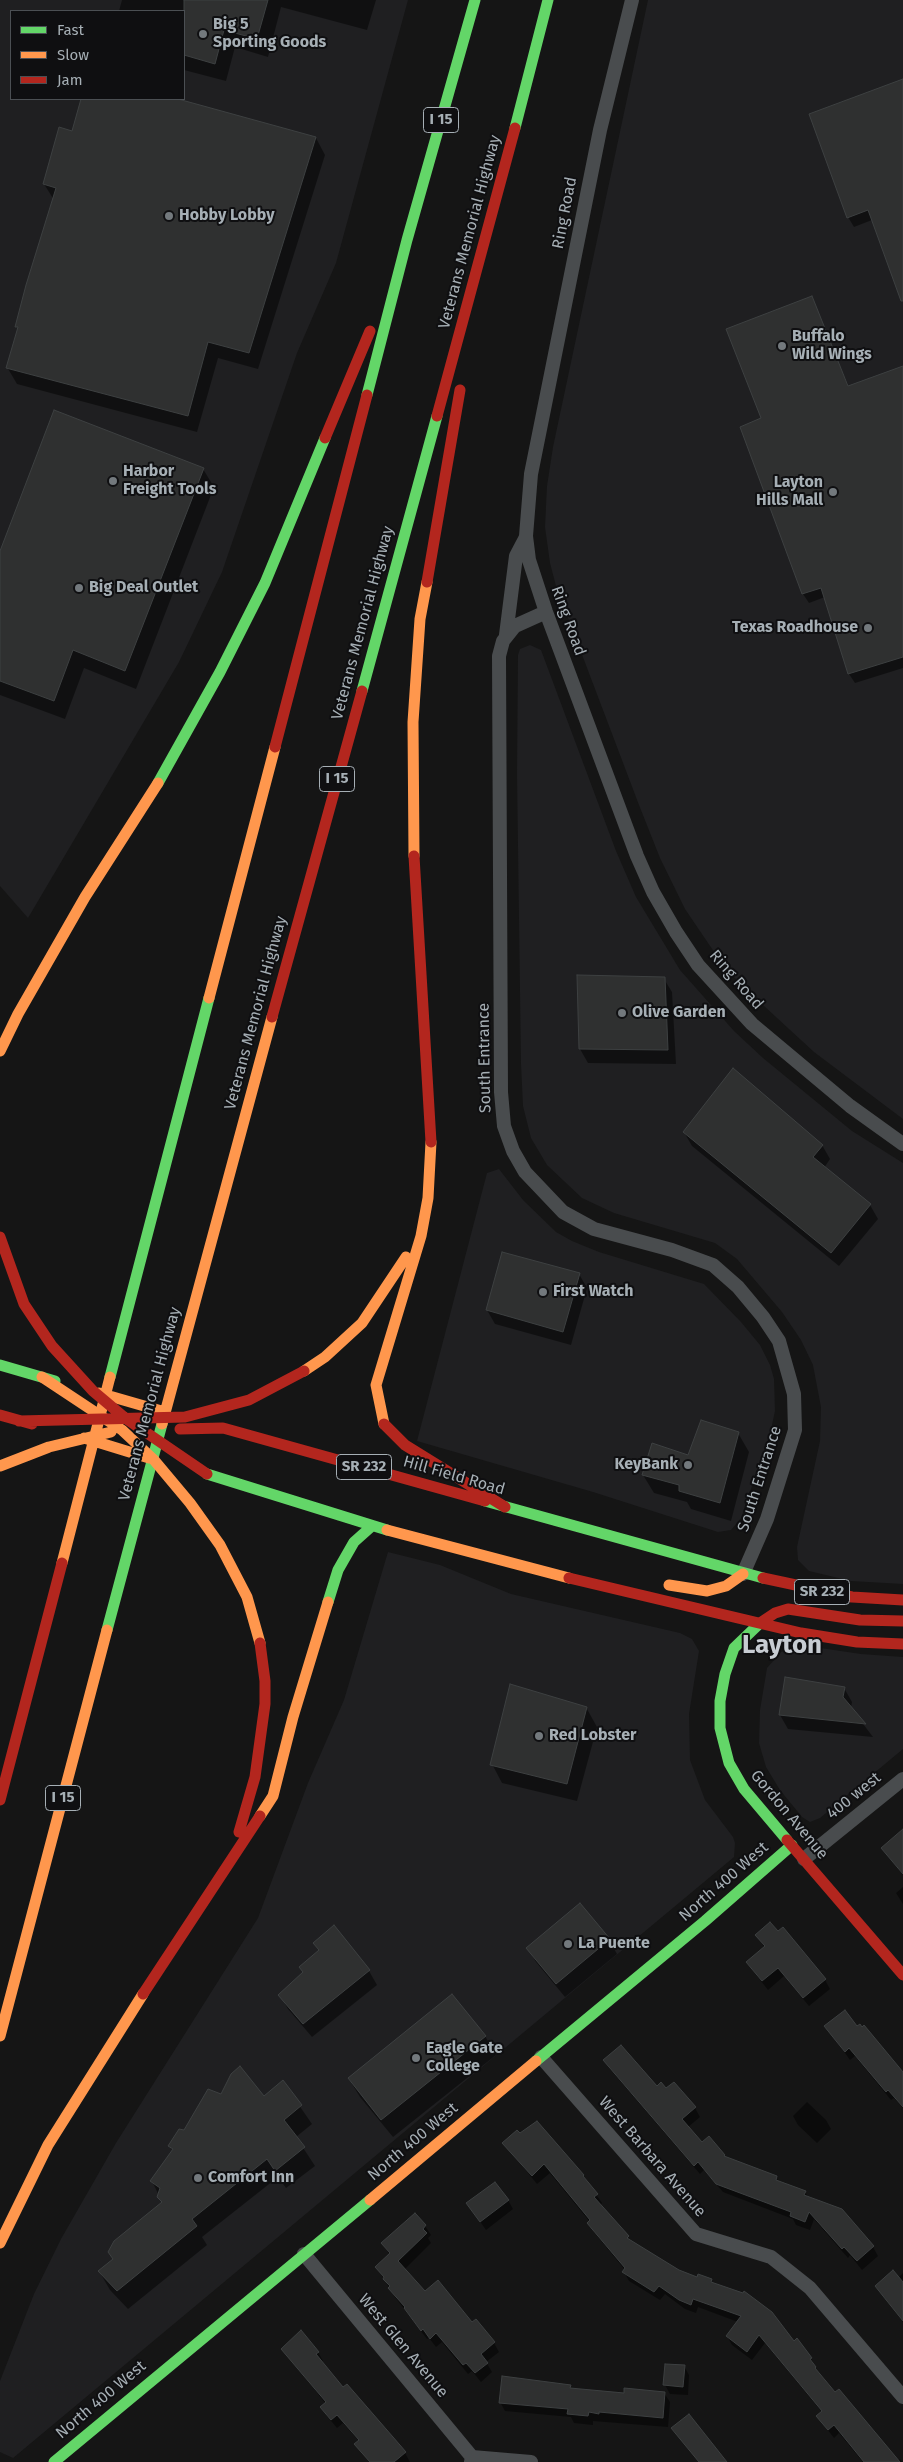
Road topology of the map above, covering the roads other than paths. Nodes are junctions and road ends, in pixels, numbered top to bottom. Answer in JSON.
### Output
{"nodes":[{"id":1,"x":475,"y":0,"type":"edge"},
{"id":2,"x":548,"y":0,"type":"edge"},
{"id":3,"x":632,"y":0,"type":"edge"},
{"id":4,"x":487,"y":234,"type":"junction"},
{"id":5,"x":407,"y":240,"type":"junction"},
{"id":6,"x":465,"y":359,"type":"dead end"},
{"id":7,"x":462,"y":378,"type":"dead end"},
{"id":8,"x":526,"y":536,"type":"junction"},
{"id":9,"x":546,"y":612,"type":"junction"},
{"id":10,"x":506,"y":635,"type":"junction"},
{"id":11,"x":0,"y":1051,"type":"edge"},
{"id":12,"x":903,"y":1144,"type":"edge"},
{"id":13,"x":421,"y":1236,"type":"junction"},
{"id":14,"x":0,"y":1237,"type":"edge"},
{"id":15,"x":0,"y":1366,"type":"edge"},
{"id":16,"x":42,"y":1377,"type":"junction"},
{"id":17,"x":93,"y":1391,"type":"junction"},
{"id":18,"x":0,"y":1415,"type":"edge"},
{"id":19,"x":186,"y":1417,"type":"junction"},
{"id":20,"x":103,"y":1418,"type":"junction"},
{"id":21,"x":20,"y":1420,"type":"junction"},
{"id":22,"x":123,"y":1424,"type":"junction"},
{"id":23,"x":222,"y":1428,"type":"junction"},
{"id":24,"x":143,"y":1430,"type":"junction"},
{"id":25,"x":82,"y":1437,"type":"junction"},
{"id":26,"x":154,"y":1460,"type":"junction"},
{"id":27,"x":0,"y":1466,"type":"edge"},
{"id":28,"x":207,"y":1474,"type":"junction"},
{"id":29,"x":505,"y":1506,"type":"junction"},
{"id":30,"x":372,"y":1526,"type":"junction"},
{"id":31,"x":513,"y":1563,"type":"junction"},
{"id":32,"x":568,"y":1566,"type":"dead end"},
{"id":33,"x":743,"y":1574,"type":"junction"},
{"id":34,"x":660,"y":1582,"type":"dead end"},
{"id":35,"x":903,"y":1600,"type":"edge"},
{"id":36,"x":903,"y":1621,"type":"edge"},
{"id":37,"x":756,"y":1626,"type":"junction"},
{"id":38,"x":903,"y":1644,"type":"edge"},
{"id":39,"x":903,"y":1779,"type":"edge"},
{"id":40,"x":0,"y":1800,"type":"edge"},
{"id":41,"x":792,"y":1845,"type":"junction"},
{"id":42,"x":234,"y":1852,"type":"junction"},
{"id":43,"x":804,"y":1859,"type":"junction"},
{"id":44,"x":903,"y":1975,"type":"edge"},
{"id":45,"x":0,"y":2036,"type":"edge"},
{"id":46,"x":541,"y":2057,"type":"junction"},
{"id":47,"x":0,"y":2243,"type":"edge"},
{"id":48,"x":304,"y":2254,"type":"junction"},
{"id":49,"x":903,"y":2397,"type":"edge"},
{"id":50,"x":63,"y":2459,"type":"edge"},
{"id":51,"x":472,"y":2459,"type":"edge"},
{"id":52,"x":531,"y":2462,"type":"edge"}],
"edges":[{"from":1,"to":5,"type":"main road","number":"I 15"},
{"from":2,"to":4,"type":"main road","name":"Veterans Memorial Highway","number":"I 15"},
{"from":3,"to":8,"type":"street","name":"Ring Road"},
{"from":4,"to":6,"type":"main road"},
{"from":4,"to":45,"type":"main road","name":"Veterans Memorial Highway","number":"I 15"},
{"from":5,"to":11,"type":"main road"},
{"from":5,"to":40,"type":"main road","number":"I 15"},
{"from":7,"to":13,"type":"main road"},
{"from":8,"to":9,"type":"street","name":"Ring Road"},
{"from":8,"to":10,"type":"street","name":"South Entrance"},
{"from":9,"to":10,"type":"street"},
{"from":9,"to":12,"type":"street","name":"Ring Road"},
{"from":10,"to":33,"type":"street","name":"South Entrance"},
{"from":13,"to":19,"type":"main road"},
{"from":13,"to":29,"type":"main road"},
{"from":14,"to":17,"type":"main road"},
{"from":15,"to":16,"type":"main road","name":"Hill Field Road","number":"SR 232"},
{"from":16,"to":17,"type":"main road","name":"Hill Field Road","number":"SR 232"},
{"from":16,"to":20,"type":"main road"},
{"from":17,"to":19,"type":"main road","name":"Hill Field Road","number":"SR 232"},
{"from":17,"to":22,"type":"main road"},
{"from":18,"to":21,"type":"main road"},
{"from":19,"to":22,"type":"main road"},
{"from":19,"to":23,"type":"main road","name":"Hill Field Road","number":"SR 232"},
{"from":20,"to":21,"type":"main road"},
{"from":20,"to":22,"type":"main road"},
{"from":21,"to":25,"type":"main road"},
{"from":22,"to":24,"type":"main road"},
{"from":22,"to":25,"type":"main road"},
{"from":22,"to":26,"type":"main road"},
{"from":23,"to":24,"type":"main road"},
{"from":23,"to":29,"type":"main road","name":"Hill Field Road","number":"SR 232"},
{"from":24,"to":28,"type":"main road"},
{"from":25,"to":26,"type":"main road"},
{"from":25,"to":27,"type":"main road"},
{"from":26,"to":28,"type":"main road"},
{"from":26,"to":42,"type":"main road"},
{"from":28,"to":30,"type":"main road"},
{"from":29,"to":33,"type":"main road","name":"Hill Field Road","number":"SR 232"},
{"from":30,"to":31,"type":"main road"},
{"from":30,"to":42,"type":"main road"},
{"from":31,"to":32,"type":"main road"},
{"from":31,"to":37,"type":"main road"},
{"from":33,"to":34,"type":"main road"},
{"from":33,"to":35,"type":"main road","name":"Hill Field Road","number":"SR 232"},
{"from":36,"to":37,"type":"main road","name":"Gordon Avenue"},
{"from":37,"to":38,"type":"main road"},
{"from":37,"to":41,"type":"main road","name":"Gordon Avenue"},
{"from":39,"to":43,"type":"street","name":"400 west"},
{"from":41,"to":43,"type":"main road","name":"Gordon Avenue"},
{"from":41,"to":46,"type":"main road","name":"North 400 West"},
{"from":42,"to":47,"type":"main road"},
{"from":43,"to":44,"type":"main road","name":"Gordon Avenue"},
{"from":46,"to":48,"type":"main road","name":"North 400 West"},
{"from":46,"to":49,"type":"street","name":"West Barbara Avenue"},
{"from":48,"to":50,"type":"main road","name":"North 400 West"},
{"from":48,"to":51,"type":"street","name":"West Glen Avenue"},
{"from":51,"to":52,"type":"street"}]}
